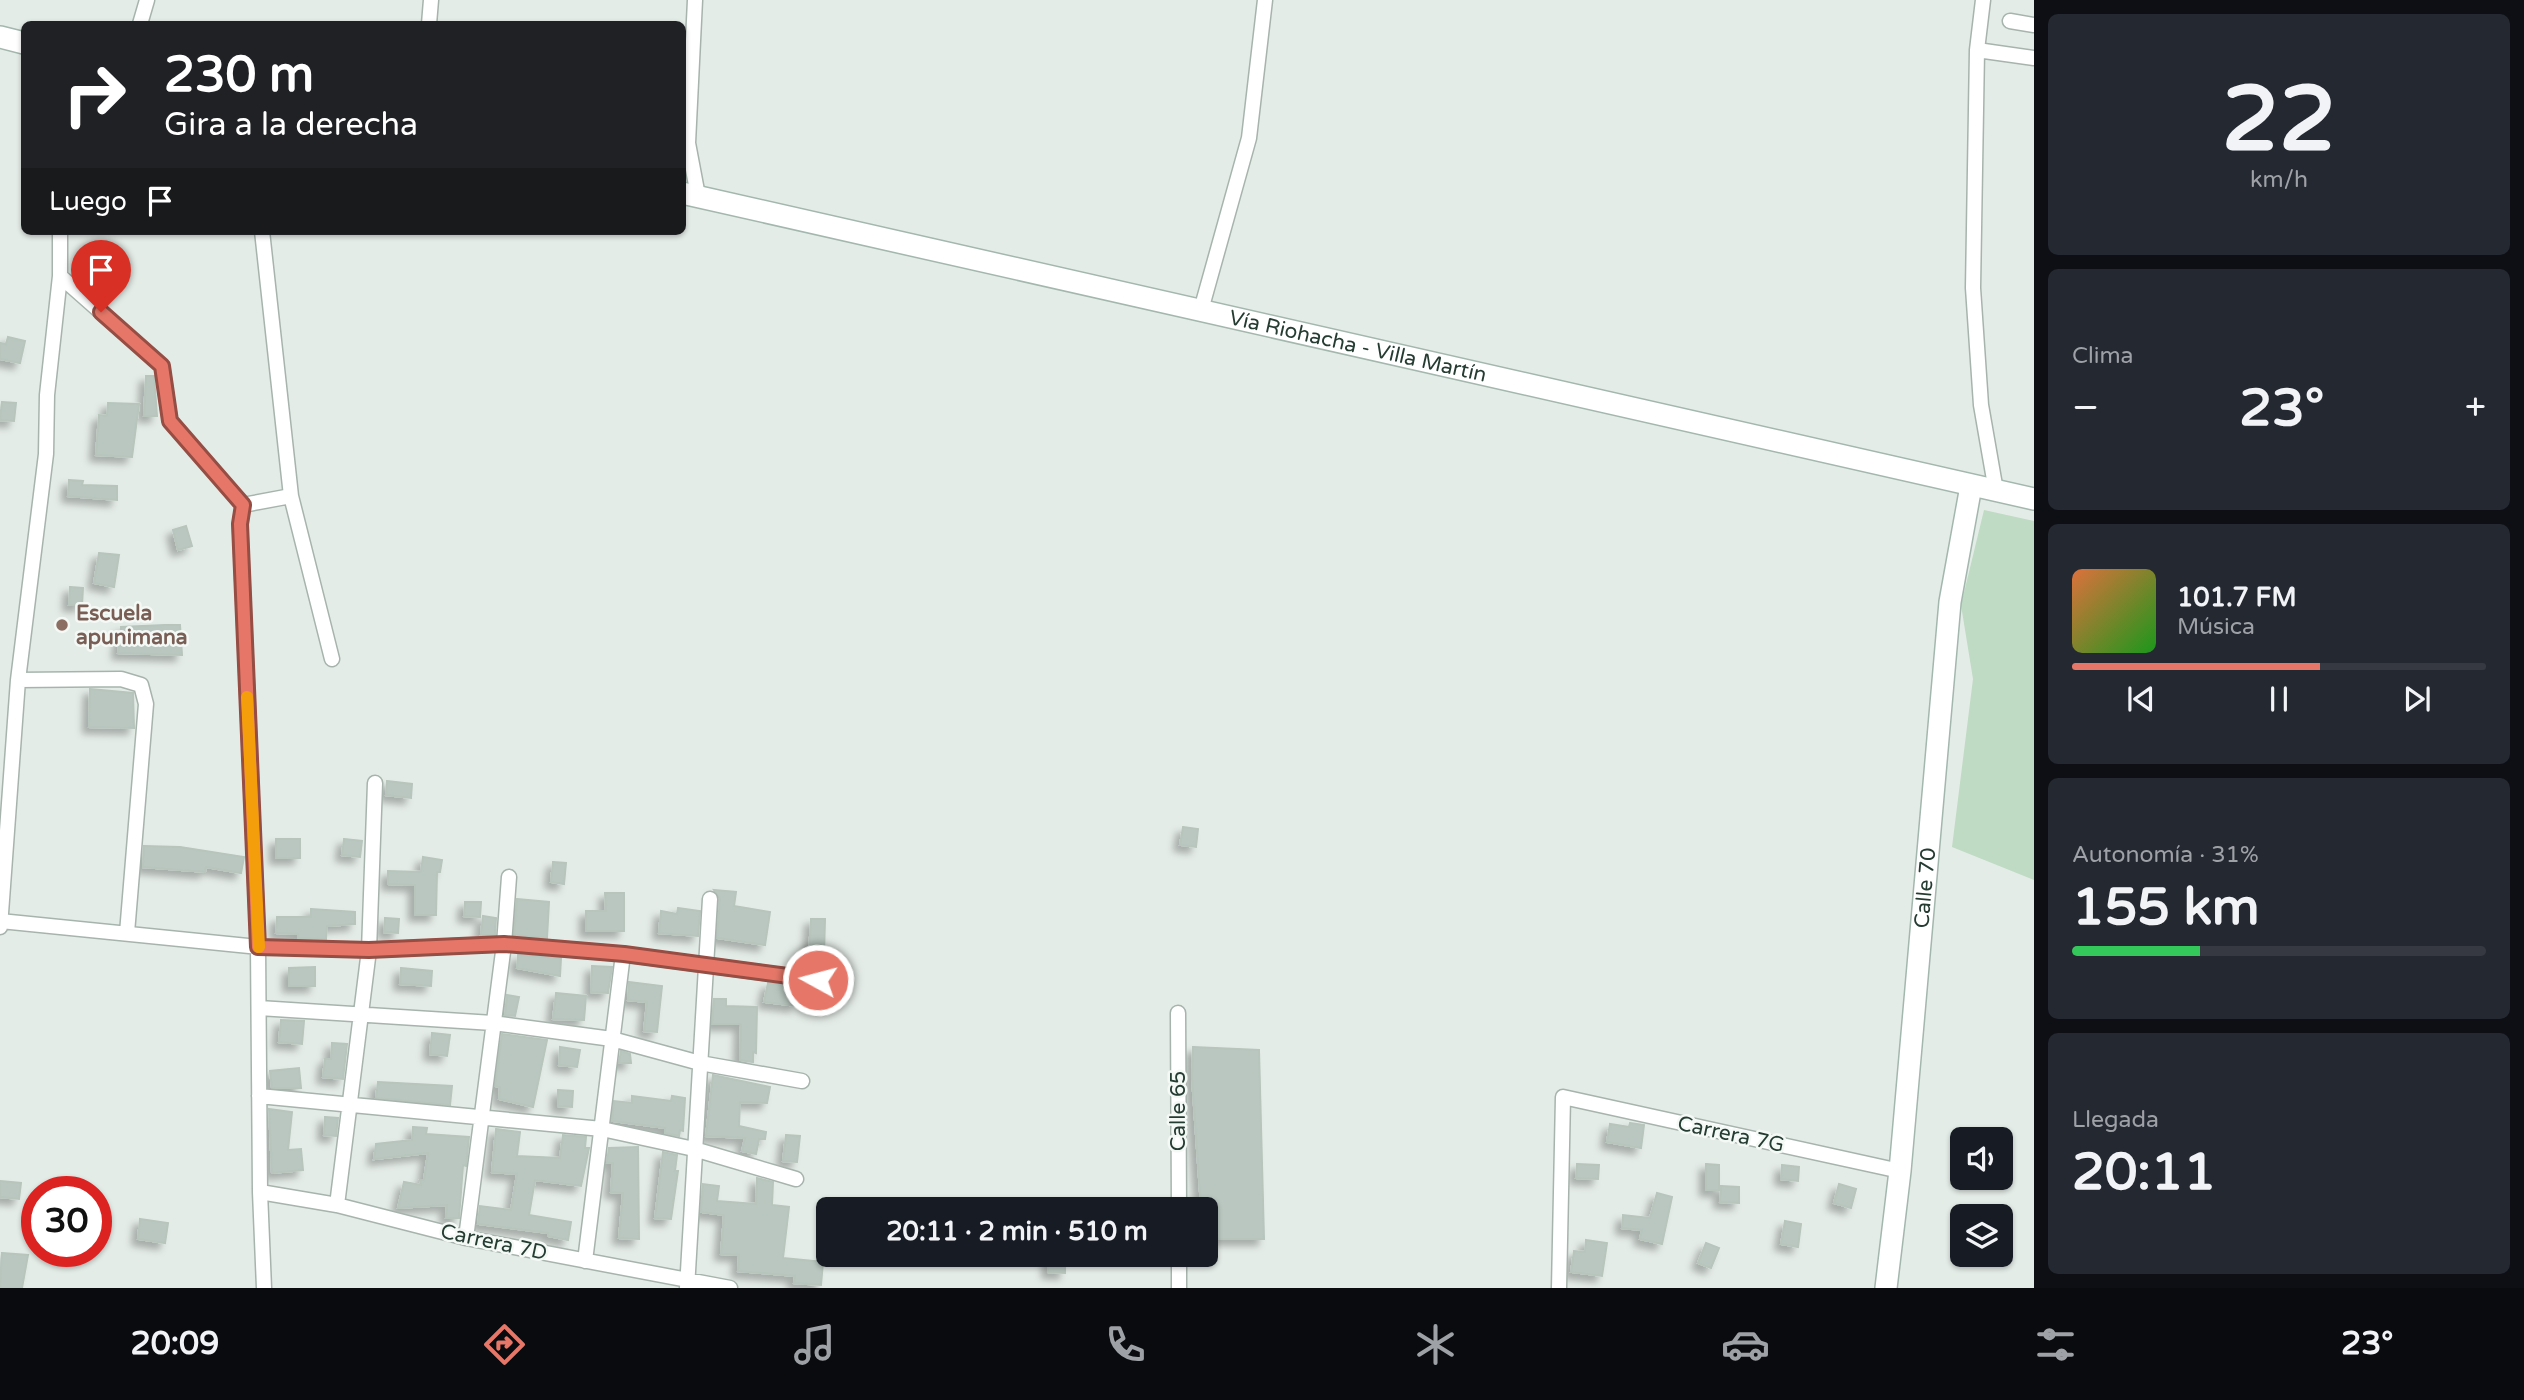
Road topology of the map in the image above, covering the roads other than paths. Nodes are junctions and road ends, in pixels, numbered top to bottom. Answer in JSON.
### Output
{"nodes":[{"id":1,"x":147,"y":0,"type":"edge"},
{"id":2,"x":432,"y":0,"type":"edge"},
{"id":3,"x":695,"y":0,"type":"edge"},
{"id":4,"x":1265,"y":0,"type":"edge"},
{"id":5,"x":1983,"y":0,"type":"edge"},
{"id":6,"x":141,"y":21,"type":"edge"},
{"id":7,"x":429,"y":21,"type":"edge"},
{"id":8,"x":2010,"y":21,"type":"dead end"},
{"id":9,"x":2034,"y":25,"type":"edge"},
{"id":10,"x":0,"y":37,"type":"edge"},
{"id":11,"x":21,"y":42,"type":"edge"},
{"id":12,"x":1977,"y":50,"type":"junction"},
{"id":13,"x":2034,"y":58,"type":"edge"},
{"id":14,"x":690,"y":194,"type":"edge"},
{"id":15,"x":60,"y":235,"type":"edge"},
{"id":16,"x":262,"y":235,"type":"edge"},
{"id":17,"x":60,"y":276,"type":"junction"},
{"id":18,"x":1201,"y":310,"type":"junction"},
{"id":19,"x":1971,"y":486,"type":"junction"},
{"id":20,"x":1996,"y":491,"type":"junction"},
{"id":21,"x":290,"y":496,"type":"junction"},
{"id":22,"x":2034,"y":499,"type":"edge"},
{"id":23,"x":243,"y":505,"type":"junction"},
{"id":24,"x":332,"y":659,"type":"dead end"},
{"id":25,"x":18,"y":680,"type":"junction"},
{"id":26,"x":375,"y":783,"type":"dead end"},
{"id":27,"x":509,"y":877,"type":"dead end"},
{"id":28,"x":710,"y":899,"type":"dead end"},
{"id":29,"x":0,"y":921,"type":"edge"},
{"id":30,"x":0,"y":927,"type":"edge"},
{"id":31,"x":127,"y":933,"type":"junction"},
{"id":32,"x":504,"y":944,"type":"junction"},
{"id":33,"x":258,"y":947,"type":"junction"},
{"id":34,"x":369,"y":950,"type":"junction"},
{"id":35,"x":624,"y":954,"type":"junction"},
{"id":36,"x":706,"y":966,"type":"junction"},
{"id":37,"x":818,"y":980,"type":"dead end"},
{"id":38,"x":259,"y":1008,"type":"junction"},
{"id":39,"x":1178,"y":1013,"type":"dead end"},
{"id":40,"x":361,"y":1015,"type":"junction"},
{"id":41,"x":493,"y":1023,"type":"junction"},
{"id":42,"x":612,"y":1039,"type":"junction"},
{"id":43,"x":700,"y":1063,"type":"junction"},
{"id":44,"x":802,"y":1081,"type":"dead end"},
{"id":45,"x":259,"y":1096,"type":"junction"},
{"id":46,"x":349,"y":1107,"type":"junction"},
{"id":47,"x":480,"y":1118,"type":"junction"},
{"id":48,"x":603,"y":1129,"type":"junction"},
{"id":49,"x":694,"y":1149,"type":"junction"},
{"id":50,"x":1900,"y":1171,"type":"junction"},
{"id":51,"x":796,"y":1179,"type":"dead end"},
{"id":52,"x":260,"y":1192,"type":"junction"},
{"id":53,"x":1179,"y":1197,"type":"edge"},
{"id":54,"x":337,"y":1205,"type":"junction"},
{"id":55,"x":466,"y":1238,"type":"junction"},
{"id":56,"x":585,"y":1261,"type":"junction"},
{"id":57,"x":1179,"y":1267,"type":"edge"},
{"id":58,"x":687,"y":1284,"type":"edge"},
{"id":59,"x":264,"y":1288,"type":"edge"},
{"id":60,"x":730,"y":1288,"type":"edge"},
{"id":61,"x":1179,"y":1288,"type":"edge"},
{"id":62,"x":1559,"y":1288,"type":"edge"},
{"id":63,"x":1886,"y":1288,"type":"edge"}],
"edges":[{"from":1,"to":6,"type":"street"},
{"from":2,"to":7,"type":"street"},
{"from":3,"to":14,"type":"street"},
{"from":4,"to":18,"type":"street"},
{"from":5,"to":12,"type":"street"},
{"from":8,"to":9,"type":"street"},
{"from":10,"to":11,"type":"main road"},
{"from":12,"to":13,"type":"street"},
{"from":12,"to":20,"type":"street"},
{"from":14,"to":18,"type":"main road","name":"Vía Riohacha - Villa Martín"},
{"from":15,"to":17,"type":"street"},
{"from":16,"to":21,"type":"street"},
{"from":17,"to":23,"type":"street"},
{"from":17,"to":25,"type":"street"},
{"from":18,"to":19,"type":"main road","name":"Vía Riohacha - Villa Martín"},
{"from":19,"to":20,"type":"main road","name":"Vía Riohacha - Villa Martín"},
{"from":19,"to":50,"type":"main road","name":"Calle 70"},
{"from":20,"to":22,"type":"main road","name":"Vía Riohacha - Villa Martín"},
{"from":21,"to":23,"type":"street"},
{"from":21,"to":24,"type":"street"},
{"from":23,"to":33,"type":"street"},
{"from":25,"to":29,"type":"street"},
{"from":25,"to":31,"type":"street"},
{"from":26,"to":34,"type":"street"},
{"from":27,"to":32,"type":"street"},
{"from":28,"to":36,"type":"street"},
{"from":29,"to":30,"type":"street"},
{"from":29,"to":31,"type":"street"},
{"from":31,"to":33,"type":"street"},
{"from":32,"to":34,"type":"street"},
{"from":32,"to":35,"type":"street"},
{"from":32,"to":41,"type":"street"},
{"from":33,"to":34,"type":"street"},
{"from":33,"to":38,"type":"street"},
{"from":34,"to":40,"type":"street"},
{"from":35,"to":36,"type":"street"},
{"from":35,"to":42,"type":"street"},
{"from":36,"to":37,"type":"street"},
{"from":36,"to":43,"type":"street"},
{"from":38,"to":40,"type":"street"},
{"from":38,"to":45,"type":"street"},
{"from":39,"to":53,"type":"street","name":"Calle 65"},
{"from":40,"to":41,"type":"street"},
{"from":40,"to":46,"type":"street"},
{"from":41,"to":42,"type":"street"},
{"from":41,"to":47,"type":"street"},
{"from":42,"to":43,"type":"street"},
{"from":42,"to":48,"type":"street"},
{"from":43,"to":44,"type":"street"},
{"from":43,"to":49,"type":"street"},
{"from":45,"to":46,"type":"street"},
{"from":45,"to":52,"type":"street"},
{"from":46,"to":47,"type":"street"},
{"from":46,"to":54,"type":"street"},
{"from":47,"to":48,"type":"street"},
{"from":47,"to":55,"type":"street"},
{"from":48,"to":49,"type":"street"},
{"from":48,"to":56,"type":"street"},
{"from":49,"to":51,"type":"street"},
{"from":49,"to":58,"type":"street"},
{"from":50,"to":62,"type":"street","name":"Carrera 7G"},
{"from":50,"to":63,"type":"main road","name":"Calle 70"},
{"from":52,"to":54,"type":"street","name":"Carrera 7D"},
{"from":52,"to":59,"type":"street"},
{"from":54,"to":55,"type":"street","name":"Carrera 7D"},
{"from":55,"to":56,"type":"street","name":"Carrera 7D"},
{"from":56,"to":58,"type":"street","name":"Carrera 7D"},
{"from":57,"to":61,"type":"street"},
{"from":58,"to":60,"type":"street","name":"Carrera 7D"}]}
